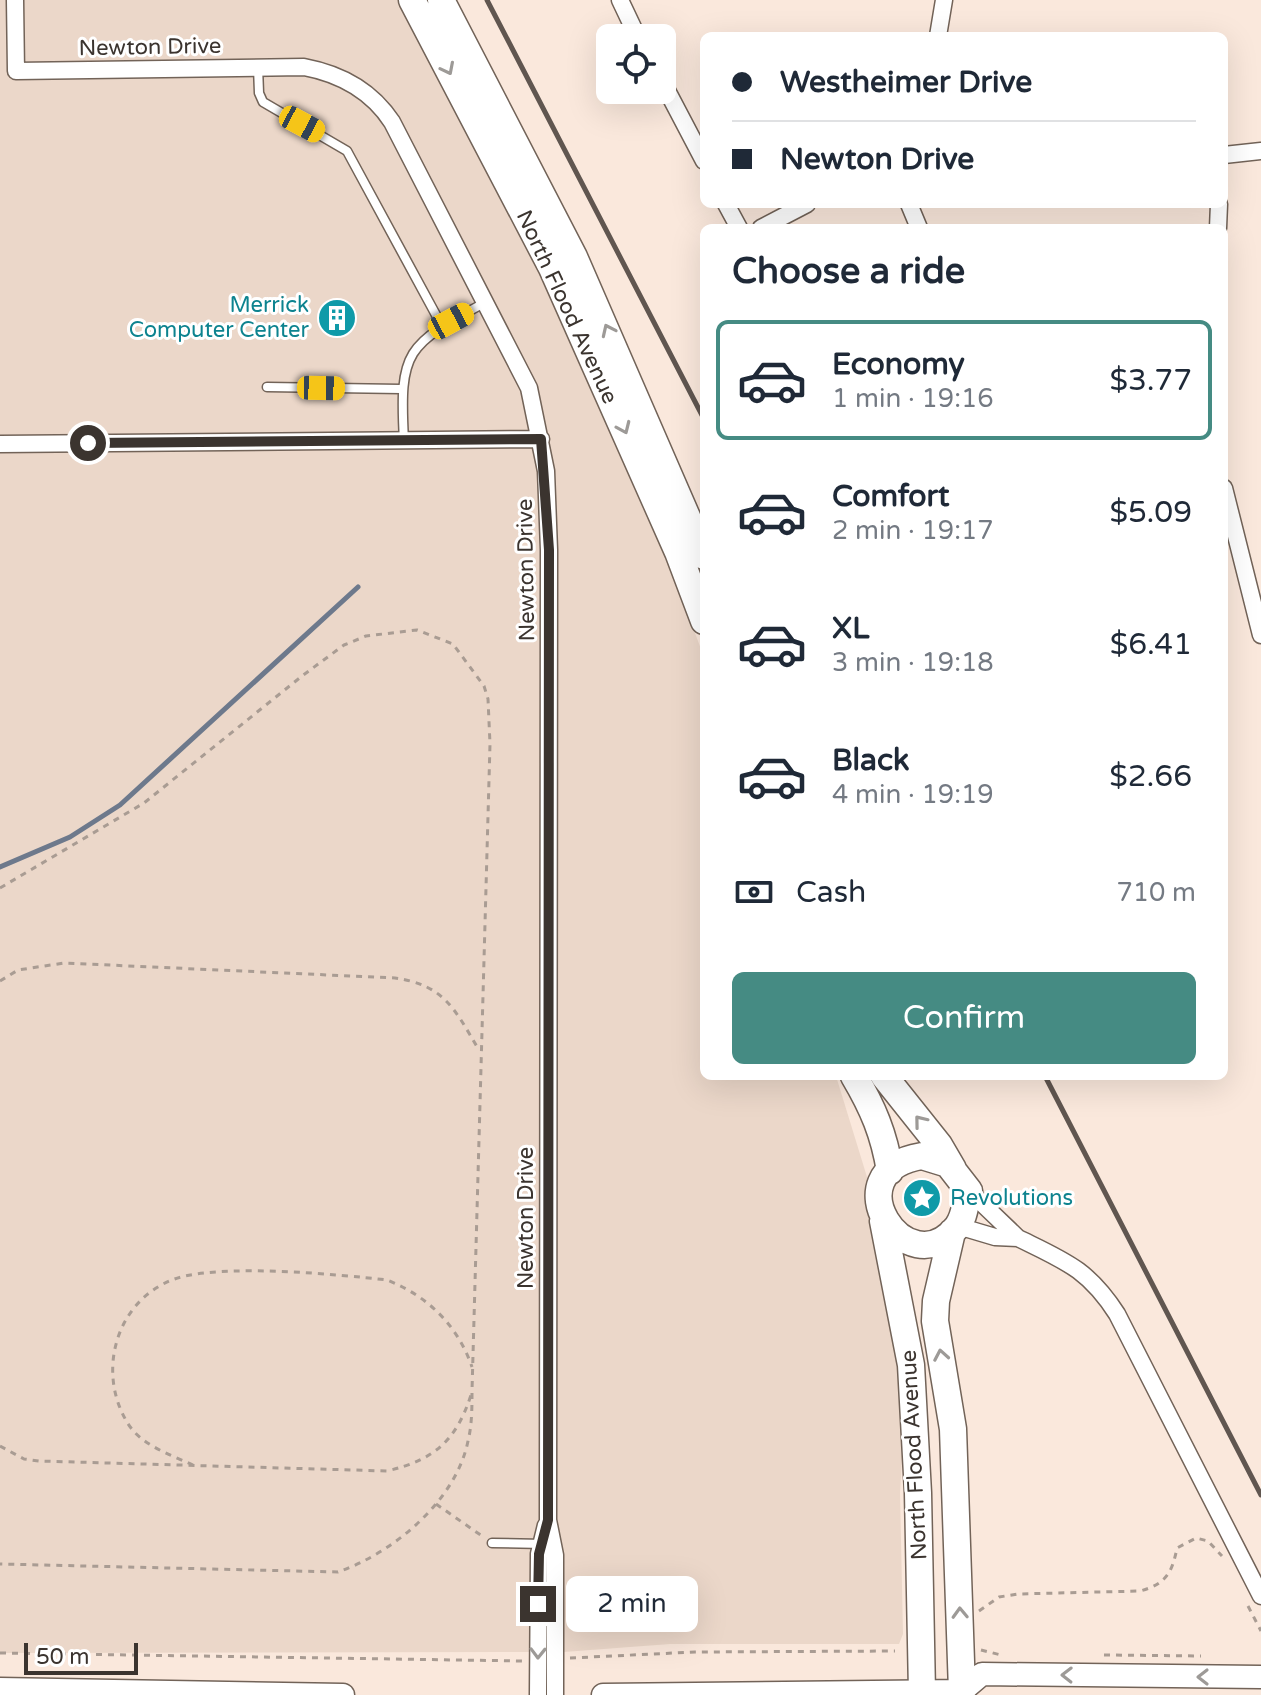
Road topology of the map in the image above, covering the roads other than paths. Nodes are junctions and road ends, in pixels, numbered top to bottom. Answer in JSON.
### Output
{"nodes":[{"id":1,"x":15,"y":0,"type":"edge"},
{"id":2,"x":412,"y":0,"type":"edge"},
{"id":3,"x":441,"y":0,"type":"edge"},
{"id":4,"x":620,"y":0,"type":"edge"},
{"id":5,"x":944,"y":0,"type":"edge"},
{"id":6,"x":631,"y":24,"type":"edge"},
{"id":7,"x":939,"y":32,"type":"edge"},
{"id":8,"x":258,"y":67,"type":"junction"},
{"id":9,"x":674,"y":104,"type":"edge"},
{"id":10,"x":1261,"y":151,"type":"edge"},
{"id":11,"x":700,"y":153,"type":"edge"},
{"id":12,"x":1228,"y":155,"type":"edge"},
{"id":13,"x":799,"y":208,"type":"edge"},
{"id":14,"x":769,"y":224,"type":"edge"},
{"id":15,"x":486,"y":302,"type":"junction"},
{"id":16,"x":442,"y":326,"type":"junction"},
{"id":17,"x":267,"y":387,"type":"dead end"},
{"id":18,"x":401,"y":389,"type":"junction"},
{"id":19,"x":541,"y":439,"type":"junction"},
{"id":20,"x":404,"y":442,"type":"junction"},
{"id":21,"x":0,"y":444,"type":"edge"},
{"id":22,"x":1228,"y":504,"type":"edge"},
{"id":23,"x":700,"y":547,"type":"edge"},
{"id":24,"x":700,"y":611,"type":"edge"},
{"id":25,"x":1261,"y":635,"type":"edge"},
{"id":26,"x":856,"y":1080,"type":"edge"},
{"id":27,"x":887,"y":1080,"type":"edge"},
{"id":28,"x":953,"y":1169,"type":"junction"},
{"id":29,"x":890,"y":1171,"type":"junction"},
{"id":30,"x":969,"y":1191,"type":"junction"},
{"id":31,"x":883,"y":1221,"type":"junction"},
{"id":32,"x":955,"y":1229,"type":"junction"},
{"id":33,"x":1018,"y":1238,"type":"junction"},
{"id":34,"x":492,"y":1543,"type":"road end"},
{"id":35,"x":547,"y":1544,"type":"junction"},
{"id":36,"x":1261,"y":1596,"type":"edge"},
{"id":37,"x":546,"y":1659,"type":"junction"},
{"id":38,"x":1261,"y":1677,"type":"edge"},
{"id":39,"x":0,"y":1689,"type":"edge"},
{"id":40,"x":922,"y":1692,"type":"junction"},
{"id":41,"x":179,"y":1693,"type":"edge"},
{"id":42,"x":708,"y":1693,"type":"edge"},
{"id":43,"x":964,"y":1693,"type":"edge"},
{"id":44,"x":343,"y":1695,"type":"edge"},
{"id":45,"x":538,"y":1695,"type":"edge"},
{"id":46,"x":555,"y":1695,"type":"edge"},
{"id":47,"x":603,"y":1695,"type":"edge"}],
"edges":[{"from":1,"to":8,"type":"street","name":"Newton Drive"},
{"from":2,"to":24,"type":"main road","name":"North Flood Avenue","one_way":true},
{"from":23,"to":3,"type":"main road","name":"North Flood Avenue","one_way":true},
{"from":4,"to":6,"type":"street"},
{"from":5,"to":7,"type":"street"},
{"from":8,"to":15,"type":"street","name":"Newton Drive"},
{"from":8,"to":16,"type":"lane"},
{"from":9,"to":11,"type":"street"},
{"from":10,"to":12,"type":"street"},
{"from":13,"to":14,"type":"street"},
{"from":15,"to":16,"type":"lane"},
{"from":15,"to":19,"type":"street","name":"Newton Drive"},
{"from":16,"to":18,"type":"lane"},
{"from":17,"to":18,"type":"lane"},
{"from":18,"to":20,"type":"lane"},
{"from":19,"to":20,"type":"street"},
{"from":19,"to":35,"type":"street","name":"Newton Drive"},
{"from":20,"to":21,"type":"street"},
{"from":22,"to":25,"type":"street"},
{"from":26,"to":29,"type":"main road"},
{"from":28,"to":27,"type":"main road","one_way":true},
{"from":28,"to":29,"type":"main road"},
{"from":28,"to":30,"type":"main road"},
{"from":29,"to":31,"type":"main road"},
{"from":30,"to":32,"type":"main road"},
{"from":30,"to":33,"type":"street"},
{"from":31,"to":32,"type":"main road"},
{"from":31,"to":40,"type":"main road","name":"North Flood Avenue"},
{"from":32,"to":33,"type":"street"},
{"from":43,"to":32,"type":"main road","name":"North Flood Avenue","one_way":true},
{"from":33,"to":36,"type":"street"},
{"from":34,"to":35,"type":"lane"},
{"from":35,"to":37,"type":"street","name":"Newton Drive"},
{"from":37,"to":45,"type":"street","name":"Newton Drive","one_way":true},
{"from":37,"to":46,"type":"street","name":"Newton Drive"},
{"from":38,"to":43,"type":"main road","one_way":true},
{"from":39,"to":41,"type":"main road"},
{"from":40,"to":42,"type":"main road"},
{"from":40,"to":43,"type":"main road"},
{"from":41,"to":44,"type":"main road"},
{"from":42,"to":47,"type":"main road"}]}
